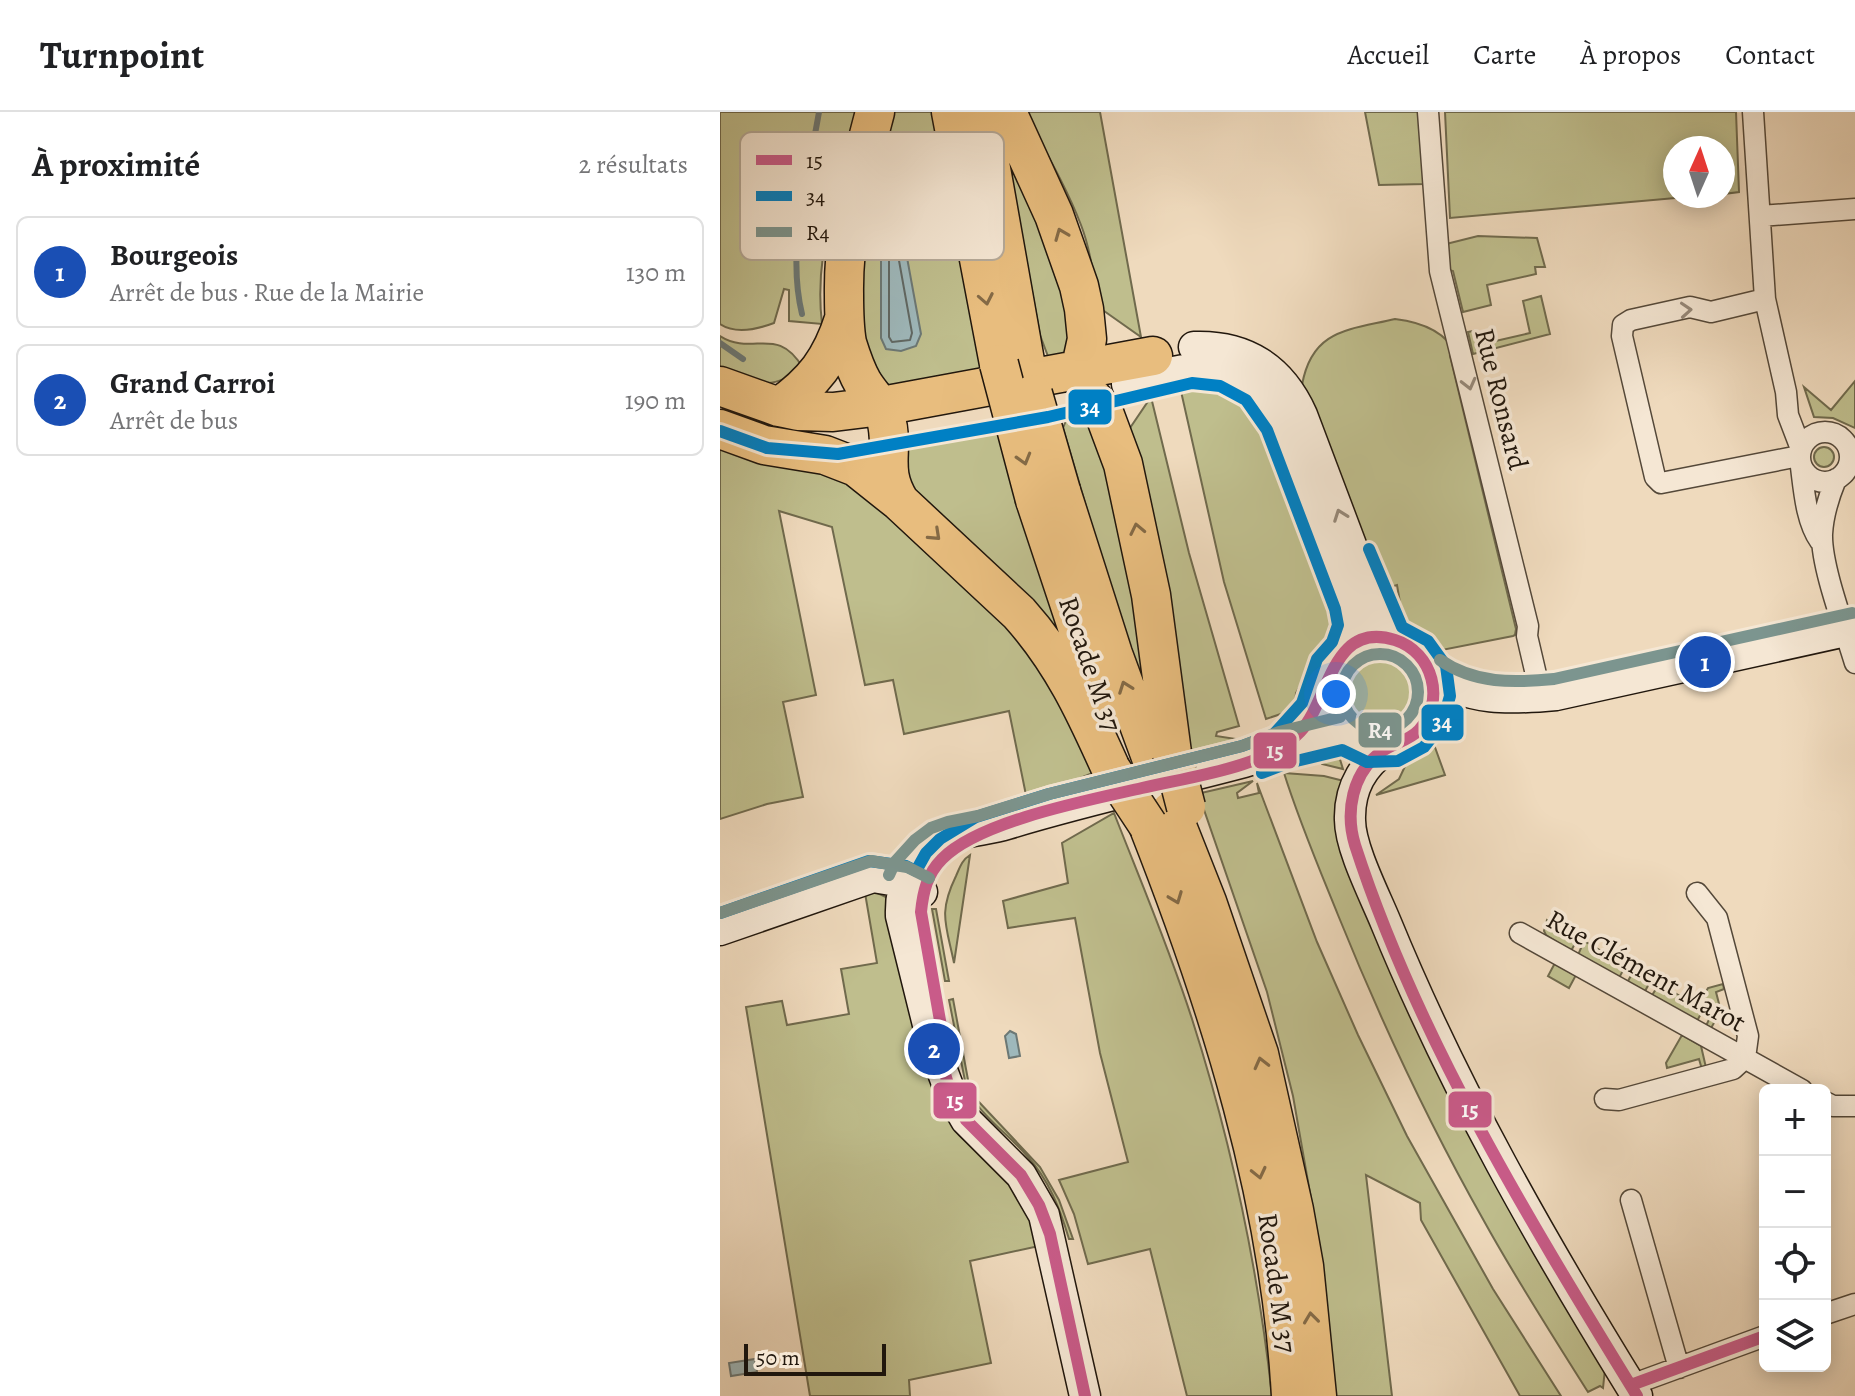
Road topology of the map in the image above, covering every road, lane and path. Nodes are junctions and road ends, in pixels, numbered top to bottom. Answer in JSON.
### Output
{"nodes":[{"id":1,"x":875,"y":112,"type":"edge"},
{"id":2,"x":951,"y":112,"type":"edge"},
{"id":3,"x":981,"y":112,"type":"edge"},
{"id":4,"x":1007,"y":112,"type":"edge"},
{"id":5,"x":1428,"y":112,"type":"edge"},
{"id":6,"x":1753,"y":112,"type":"edge"},
{"id":7,"x":870,"y":132,"type":"edge"},
{"id":8,"x":956,"y":132,"type":"edge"},
{"id":9,"x":983,"y":132,"type":"edge"},
{"id":10,"x":1855,"y":209,"type":"edge"},
{"id":11,"x":1760,"y":216,"type":"junction"},
{"id":12,"x":844,"y":260,"type":"edge"},
{"id":13,"x":987,"y":260,"type":"edge"},
{"id":14,"x":999,"y":260,"type":"edge"},
{"id":15,"x":1765,"y":299,"type":"junction"},
{"id":16,"x":1084,"y":309,"type":"junction"},
{"id":17,"x":844,"y":319,"type":"junction"},
{"id":18,"x":1153,"y":356,"type":"junction"},
{"id":19,"x":1012,"y":362,"type":"junction"},
{"id":20,"x":1084,"y":382,"type":"junction"},
{"id":21,"x":1127,"y":384,"type":"junction"},
{"id":22,"x":720,"y":386,"type":"edge"},
{"id":23,"x":1786,"y":392,"type":"junction"},
{"id":24,"x":779,"y":407,"type":"junction"},
{"id":25,"x":720,"y":414,"type":"edge"},
{"id":26,"x":885,"y":418,"type":"junction"},
{"id":27,"x":720,"y":429,"type":"edge"},
{"id":28,"x":1820,"y":432,"type":"junction"},
{"id":29,"x":1848,"y":438,"type":"edge"},
{"id":30,"x":1800,"y":457,"type":"junction"},
{"id":31,"x":1123,"y":464,"type":"junction"},
{"id":32,"x":1846,"y":471,"type":"edge"},
{"id":33,"x":900,"y":502,"type":"junction"},
{"id":34,"x":1822,"y":544,"type":"junction"},
{"id":35,"x":1850,"y":630,"type":"edge"},
{"id":36,"x":1390,"y":639,"type":"junction"},
{"id":37,"x":1346,"y":650,"type":"junction"},
{"id":38,"x":1855,"y":663,"type":"edge"},
{"id":39,"x":1431,"y":673,"type":"junction"},
{"id":40,"x":1326,"y":688,"type":"junction"},
{"id":41,"x":1479,"y":696,"type":"junction"},
{"id":42,"x":1541,"y":696,"type":"junction"},
{"id":43,"x":1428,"y":718,"type":"junction"},
{"id":44,"x":1347,"y":735,"type":"junction"},
{"id":45,"x":1393,"y":745,"type":"junction"},
{"id":46,"x":1283,"y":748,"type":"junction"},
{"id":47,"x":1140,"y":761,"type":"junction"},
{"id":48,"x":1359,"y":775,"type":"junction"},
{"id":49,"x":1168,"y":814,"type":"junction"},
{"id":50,"x":913,"y":887,"type":"junction"},
{"id":51,"x":1697,"y":893,"type":"dead end"},
{"id":52,"x":720,"y":930,"type":"edge"},
{"id":53,"x":1520,"y":933,"type":"dead end"},
{"id":54,"x":1745,"y":1058,"type":"junction"},
{"id":55,"x":1791,"y":1084,"type":"edge"},
{"id":56,"x":1605,"y":1099,"type":"dead end"},
{"id":57,"x":1831,"y":1105,"type":"edge"},
{"id":58,"x":1855,"y":1106,"type":"edge"},
{"id":59,"x":1631,"y":1200,"type":"dead end"},
{"id":60,"x":1855,"y":1304,"type":"edge"},
{"id":61,"x":1831,"y":1312,"type":"edge"},
{"id":62,"x":1759,"y":1338,"type":"edge"},
{"id":63,"x":1679,"y":1368,"type":"junction"},
{"id":64,"x":1634,"y":1389,"type":"edge"},
{"id":65,"x":1085,"y":1396,"type":"edge"},
{"id":66,"x":1291,"y":1396,"type":"edge"},
{"id":67,"x":1317,"y":1396,"type":"edge"}],
"edges":[{"from":1,"to":7,"type":"highway"},
{"from":2,"to":8,"type":"highway","name":"Rocade M 37","one_way":true},
{"from":3,"to":9,"type":"highway","name":"Rocade M 37"},
{"from":16,"to":4,"type":"highway","one_way":true},
{"from":5,"to":42,"type":"street","name":"Rue Ronsard","one_way":true},
{"from":6,"to":11,"type":"street"},
{"from":10,"to":11,"type":"street"},
{"from":11,"to":15,"type":"street"},
{"from":12,"to":17,"type":"highway"},
{"from":13,"to":19,"type":"highway","name":"Rocade M 37","one_way":true},
{"from":14,"to":19,"type":"highway","name":"Rocade M 37"},
{"from":15,"to":23,"type":"street"},
{"from":30,"to":15,"type":"street","one_way":true},
{"from":16,"to":18,"type":"highway"},
{"from":16,"to":20,"type":"highway"},
{"from":17,"to":24,"type":"highway"},
{"from":17,"to":26,"type":"highway"},
{"from":18,"to":20,"type":"highway"},
{"from":36,"to":18,"type":"street","one_way":true},
{"from":19,"to":47,"type":"highway","name":"Rocade M 37","bridge":true},
{"from":20,"to":21,"type":"highway"},
{"from":20,"to":26,"type":"highway"},
{"from":20,"to":31,"type":"highway"},
{"from":21,"to":31,"type":"highway"},
{"from":21,"to":37,"type":"street"},
{"from":22,"to":24,"type":"highway"},
{"from":23,"to":28,"type":"street"},
{"from":23,"to":30,"type":"street"},
{"from":24,"to":26,"type":"highway"},
{"from":25,"to":26,"type":"highway"},
{"from":26,"to":33,"type":"highway"},
{"from":27,"to":33,"type":"highway"},
{"from":28,"to":29,"type":"street"},
{"from":28,"to":30,"type":"street"},
{"from":29,"to":32,"type":"street"},
{"from":30,"to":32,"type":"street"},
{"from":30,"to":34,"type":"street"},
{"from":47,"to":31,"type":"highway","one_way":true},
{"from":32,"to":34,"type":"street"},
{"from":33,"to":47,"type":"highway","one_way":true},
{"from":34,"to":35,"type":"street"},
{"from":35,"to":38,"type":"street"},
{"from":35,"to":42,"type":"street"},
{"from":36,"to":37,"type":"street"},
{"from":36,"to":39,"type":"street"},
{"from":37,"to":40,"type":"street"},
{"from":39,"to":41,"type":"street"},
{"from":39,"to":43,"type":"street"},
{"from":40,"to":44,"type":"street"},
{"from":40,"to":46,"type":"street"},
{"from":41,"to":42,"type":"street"},
{"from":41,"to":43,"type":"street"},
{"from":43,"to":45,"type":"street"},
{"from":44,"to":45,"type":"street"},
{"from":44,"to":46,"type":"street"},
{"from":44,"to":48,"type":"street"},
{"from":45,"to":48,"type":"street"},
{"from":46,"to":50,"type":"street"},
{"from":47,"to":49,"type":"highway","name":"Rocade M 37","bridge":true},
{"from":48,"to":64,"type":"street"},
{"from":49,"to":66,"type":"highway","name":"Rocade M 37","one_way":true},
{"from":67,"to":49,"type":"highway","name":"Rocade M 37","one_way":true},
{"from":50,"to":52,"type":"street"},
{"from":50,"to":65,"type":"street"},
{"from":51,"to":54,"type":"street","name":"Rue Clément Marot"},
{"from":53,"to":54,"type":"street","name":"Rue Clément Marot"},
{"from":54,"to":55,"type":"street","name":"Rue Clément Marot"},
{"from":54,"to":56,"type":"street","name":"Rue Clément Marot"},
{"from":57,"to":58,"type":"street"},
{"from":59,"to":63,"type":"street"},
{"from":60,"to":61,"type":"street"},
{"from":62,"to":63,"type":"street"},
{"from":63,"to":64,"type":"street"}]}
